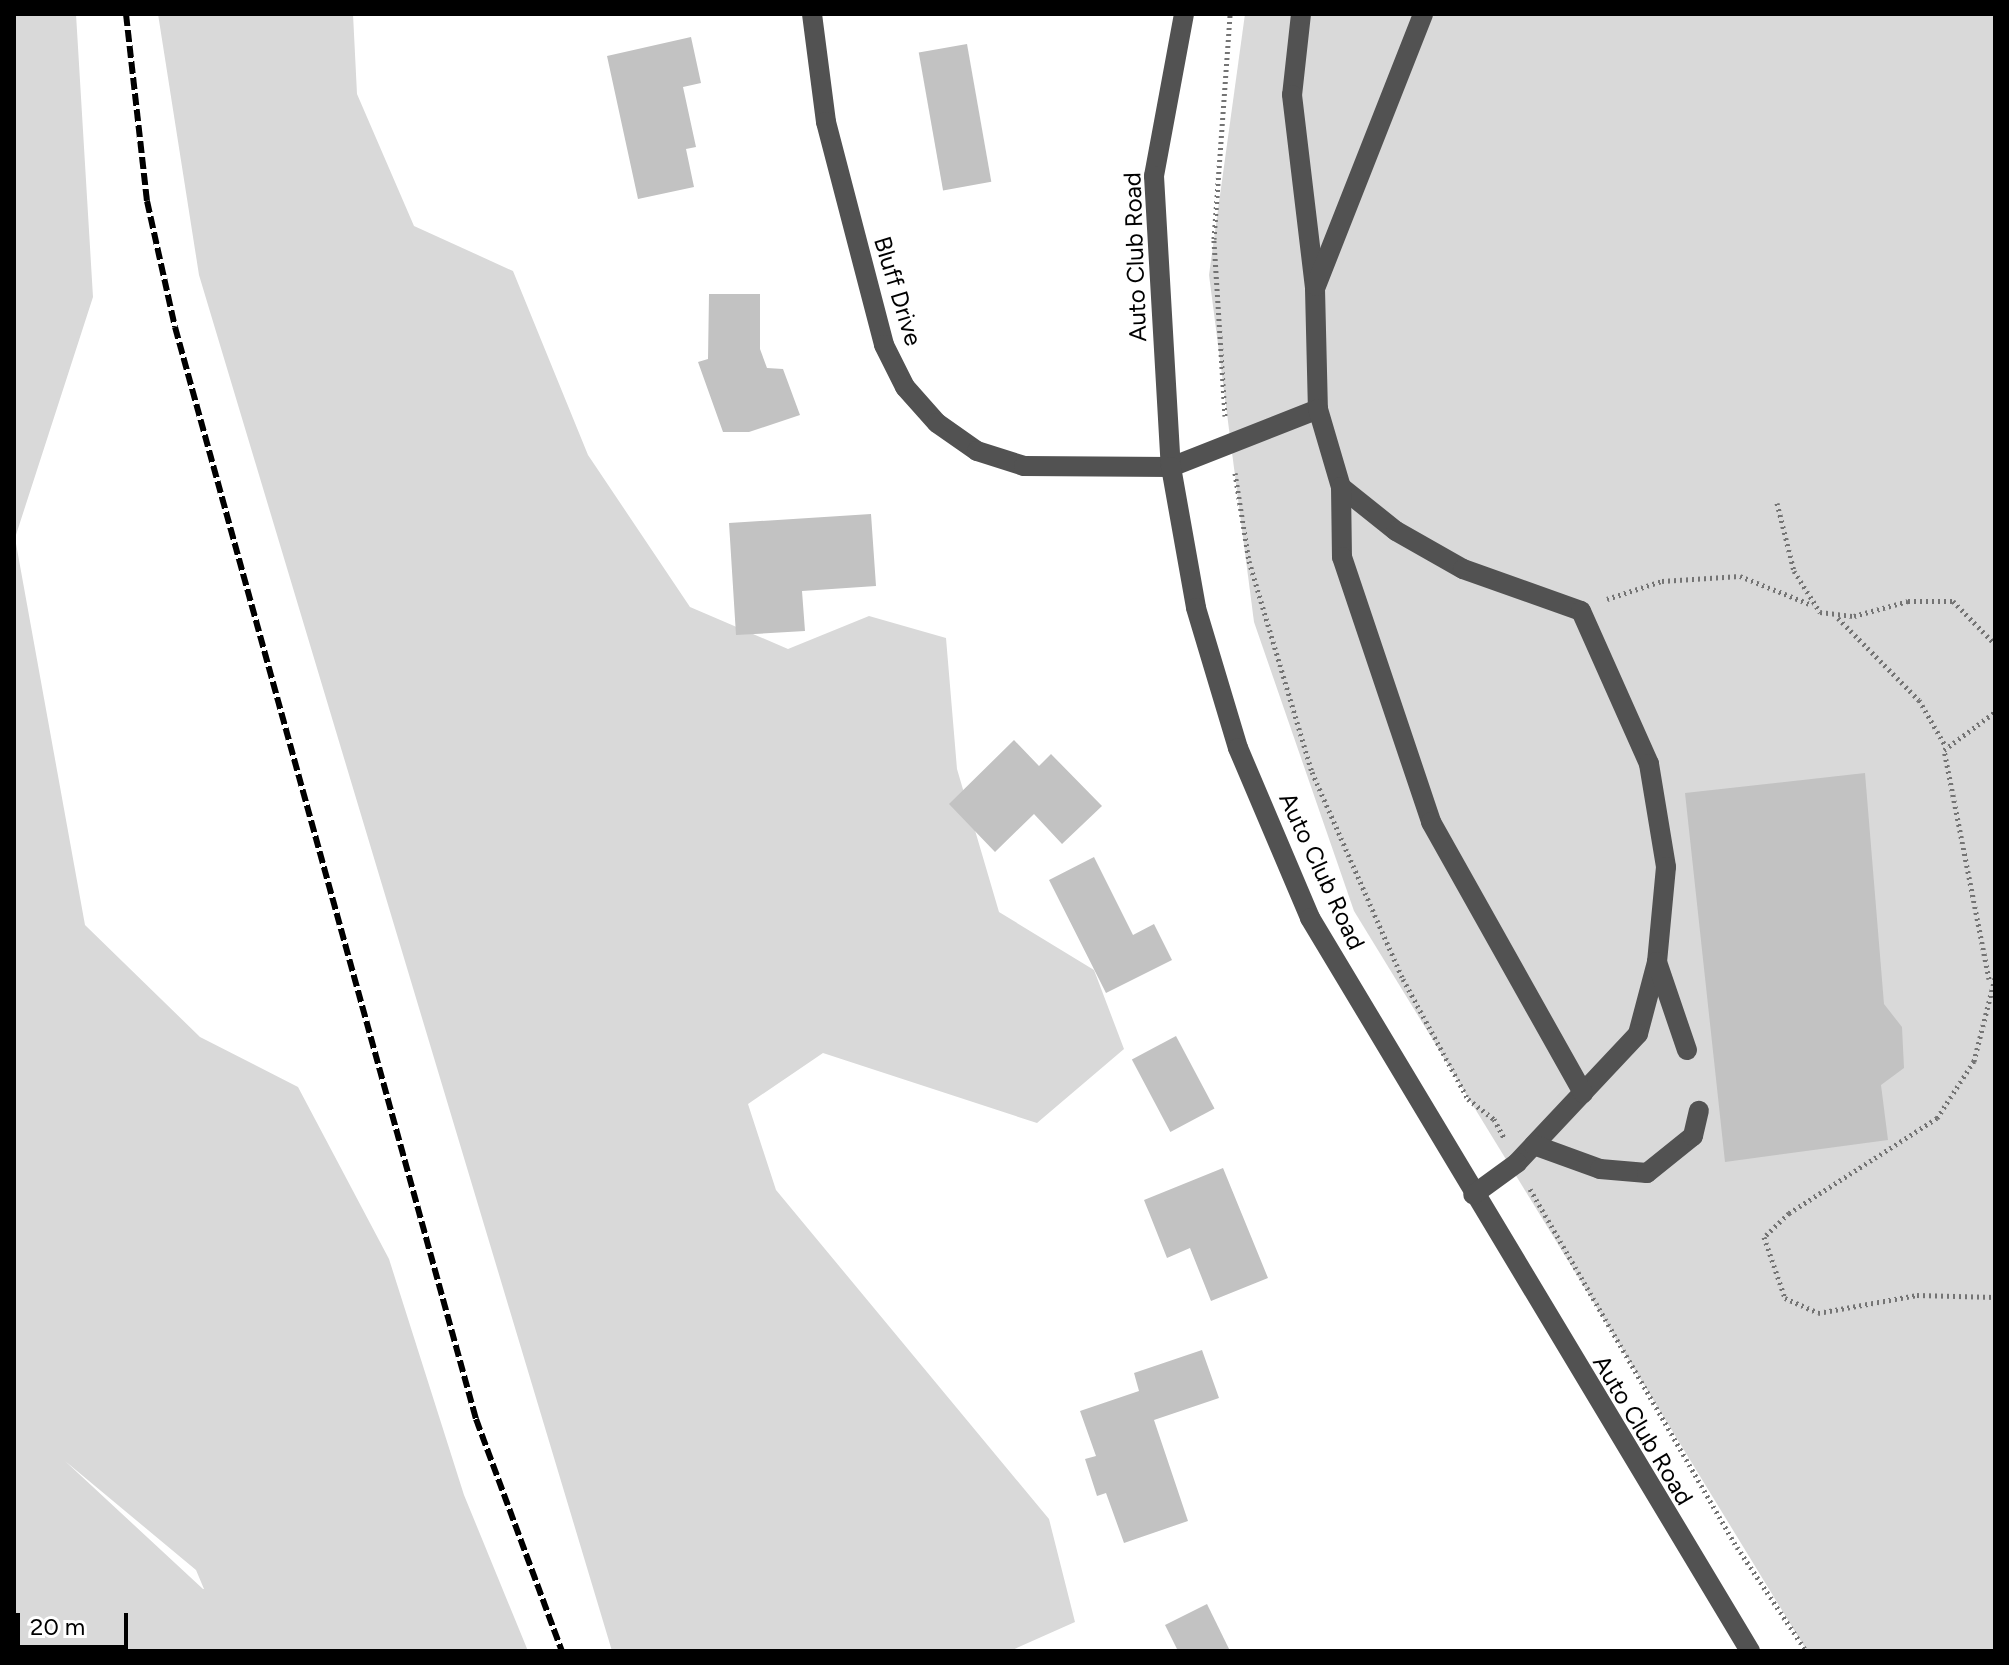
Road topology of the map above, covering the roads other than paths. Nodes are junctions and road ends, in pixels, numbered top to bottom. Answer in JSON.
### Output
{"nodes":[{"id":1,"x":812,"y":14,"type":"edge"},
{"id":2,"x":1184,"y":14,"type":"edge"},
{"id":3,"x":1301,"y":14,"type":"edge"},
{"id":4,"x":1423,"y":14,"type":"edge"},
{"id":5,"x":1315,"y":289,"type":"junction"},
{"id":6,"x":1318,"y":409,"type":"junction"},
{"id":7,"x":1171,"y":467,"type":"junction"},
{"id":8,"x":1341,"y":487,"type":"junction"},
{"id":9,"x":1657,"y":962,"type":"junction"},
{"id":10,"x":1687,"y":1050,"type":"tunnel mouth"},
{"id":11,"x":1583,"y":1093,"type":"junction"},
{"id":12,"x":1699,"y":1111,"type":"tunnel mouth"},
{"id":13,"x":1534,"y":1145,"type":"junction"},
{"id":14,"x":1473,"y":1195,"type":"junction"},
{"id":15,"x":1750,"y":1651,"type":"edge"}],
"edges":[{"from":1,"to":7,"type":"street","name":"Bluff Drive"},
{"from":2,"to":7,"type":"street","name":"Auto Club Road"},
{"from":3,"to":5,"type":"street"},
{"from":4,"to":5,"type":"street"},
{"from":5,"to":6,"type":"street"},
{"from":6,"to":7,"type":"street"},
{"from":6,"to":8,"type":"street"},
{"from":7,"to":14,"type":"street","name":"Auto Club Road"},
{"from":8,"to":9,"type":"street"},
{"from":8,"to":11,"type":"street"},
{"from":9,"to":10,"type":"street"},
{"from":9,"to":11,"type":"street"},
{"from":11,"to":13,"type":"street"},
{"from":12,"to":13,"type":"street"},
{"from":13,"to":14,"type":"street"},
{"from":14,"to":15,"type":"street","name":"Auto Club Road"}]}
